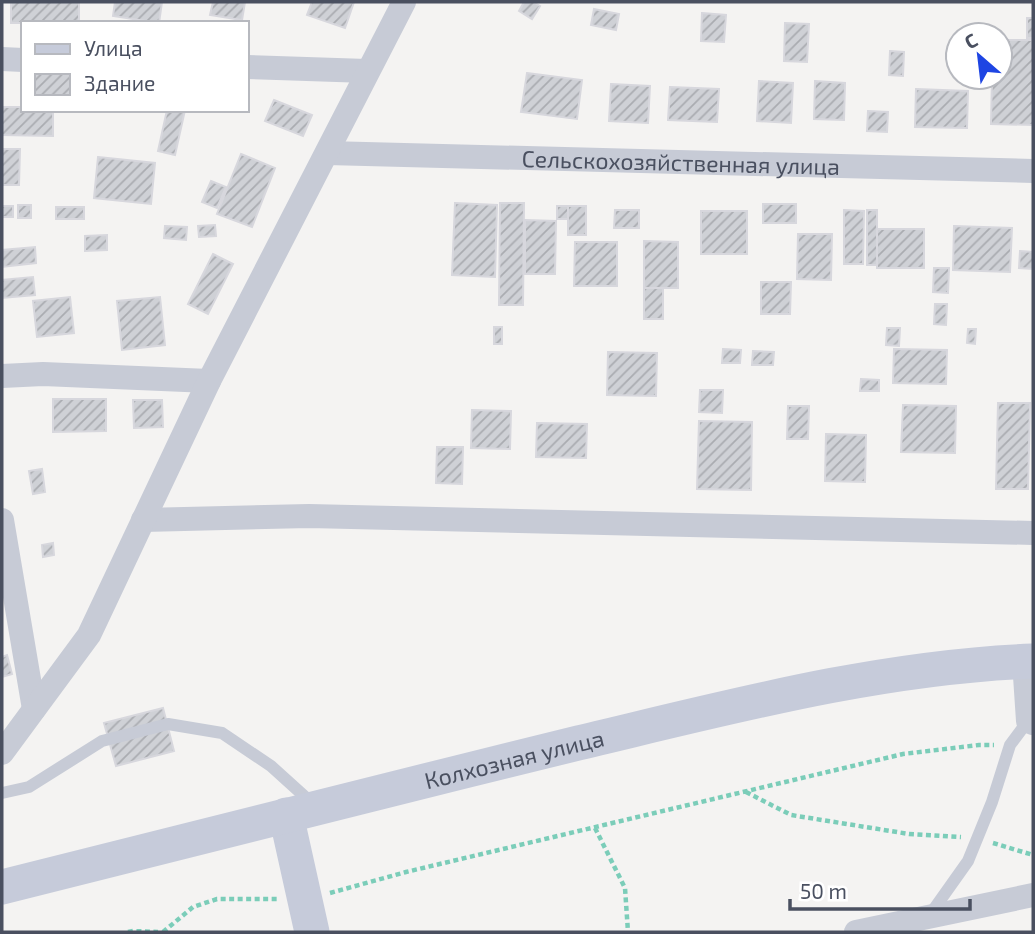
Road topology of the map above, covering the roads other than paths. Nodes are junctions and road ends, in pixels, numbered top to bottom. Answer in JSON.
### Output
{"nodes":[{"id":1,"x":404,"y":2,"type":"edge"},
{"id":2,"x":2,"y":59,"type":"edge"},
{"id":3,"x":21,"y":60,"type":"edge"},
{"id":4,"x":248,"y":67,"type":"edge"},
{"id":5,"x":367,"y":71,"type":"junction"},
{"id":6,"x":327,"y":153,"type":"junction"},
{"id":7,"x":1033,"y":171,"type":"edge"},
{"id":8,"x":2,"y":376,"type":"edge"},
{"id":9,"x":209,"y":381,"type":"junction"},
{"id":10,"x":2,"y":520,"type":"edge"},
{"id":11,"x":143,"y":520,"type":"junction"},
{"id":12,"x":1033,"y":533,"type":"edge"},
{"id":13,"x":1029,"y":661,"type":"edge"},
{"id":14,"x":34,"y":709,"type":"junction"},
{"id":15,"x":1031,"y":722,"type":"edge"},
{"id":16,"x":2,"y":753,"type":"edge"},
{"id":17,"x":2,"y":793,"type":"edge"},
{"id":18,"x":301,"y":811,"type":"junction"},
{"id":19,"x":2,"y":887,"type":"edge"},
{"id":20,"x":1033,"y":895,"type":"edge"},
{"id":21,"x":308,"y":916,"type":"edge"},
{"id":22,"x":928,"y":918,"type":"junction"},
{"id":23,"x":856,"y":932,"type":"edge"}],
"edges":[{"from":1,"to":5,"type":"street"},
{"from":2,"to":3,"type":"street"},
{"from":4,"to":5,"type":"street"},
{"from":5,"to":6,"type":"street"},
{"from":6,"to":7,"type":"street","name":"Сельскохозяйственная улица"},
{"from":6,"to":9,"type":"street"},
{"from":8,"to":9,"type":"street"},
{"from":9,"to":11,"type":"street"},
{"from":10,"to":14,"type":"street"},
{"from":11,"to":12,"type":"street"},
{"from":11,"to":14,"type":"street"},
{"from":13,"to":15,"type":"street"},
{"from":13,"to":18,"type":"main road","name":"Колхозная улица"},
{"from":14,"to":16,"type":"street"},
{"from":15,"to":22,"type":"lane"},
{"from":17,"to":18,"type":"lane"},
{"from":18,"to":19,"type":"main road","name":"Колхозная улица"},
{"from":18,"to":21,"type":"main road"},
{"from":20,"to":22,"type":"street"},
{"from":22,"to":23,"type":"street"}]}
